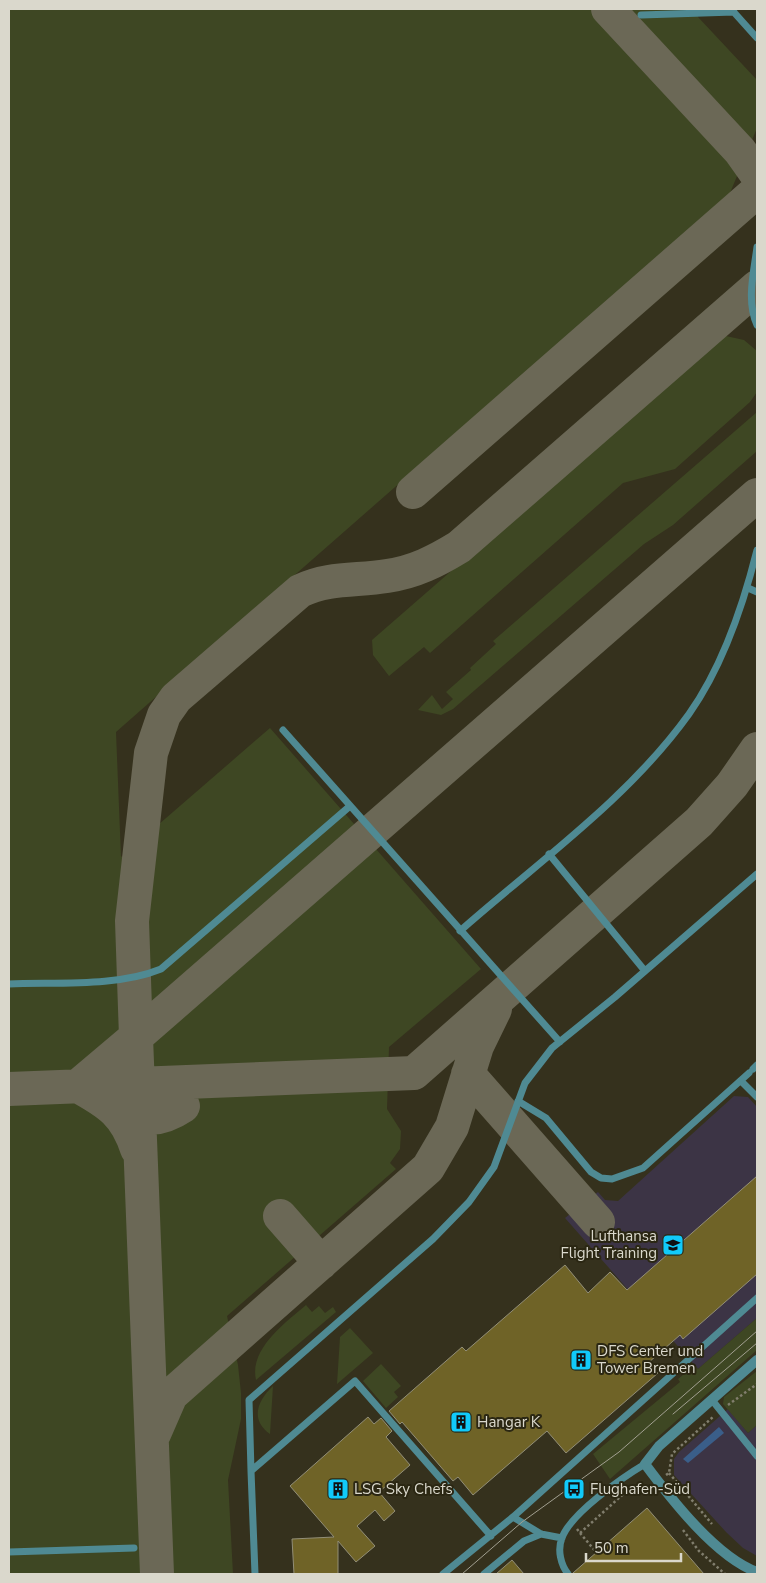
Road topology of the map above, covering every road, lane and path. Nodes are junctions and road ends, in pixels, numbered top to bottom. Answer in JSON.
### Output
{"nodes":[{"id":1,"x":733,"y":10,"type":"edge"},
{"id":2,"x":641,"y":14,"type":"dead end"},
{"id":3,"x":757,"y":38,"type":"edge"},
{"id":4,"x":757,"y":246,"type":"edge"},
{"id":5,"x":757,"y":325,"type":"edge"},
{"id":6,"x":757,"y":550,"type":"edge"},
{"id":7,"x":748,"y":588,"type":"junction"},
{"id":8,"x":757,"y":592,"type":"edge"},
{"id":9,"x":283,"y":730,"type":"dead end"},
{"id":10,"x":350,"y":806,"type":"junction"},
{"id":11,"x":549,"y":854,"type":"junction"},
{"id":12,"x":757,"y":874,"type":"edge"},
{"id":13,"x":460,"y":931,"type":"junction"},
{"id":14,"x":645,"y":971,"type":"junction"},
{"id":15,"x":9,"y":984,"type":"edge"},
{"id":16,"x":560,"y":1042,"type":"junction"},
{"id":17,"x":753,"y":1069,"type":"edge"},
{"id":18,"x":741,"y":1081,"type":"junction"},
{"id":19,"x":757,"y":1097,"type":"edge"},
{"id":20,"x":518,"y":1101,"type":"junction"},
{"id":21,"x":757,"y":1298,"type":"edge"},
{"id":22,"x":756,"y":1362,"type":"edge"},
{"id":23,"x":757,"y":1384,"type":"edge"},
{"id":24,"x":712,"y":1400,"type":"junction"},
{"id":25,"x":720,"y":1411,"type":"junction"},
{"id":26,"x":757,"y":1456,"type":"edge"},
{"id":27,"x":645,"y":1464,"type":"junction"},
{"id":28,"x":251,"y":1471,"type":"junction"},
{"id":29,"x":669,"y":1473,"type":"junction"},
{"id":30,"x":658,"y":1481,"type":"junction"},
{"id":31,"x":657,"y":1499,"type":"dead end"},
{"id":32,"x":513,"y":1517,"type":"junction"},
{"id":33,"x":572,"y":1522,"type":"junction"},
{"id":34,"x":680,"y":1526,"type":"dead end"},
{"id":35,"x":715,"y":1528,"type":"dead end"},
{"id":36,"x":580,"y":1533,"type":"junction"},
{"id":37,"x":541,"y":1534,"type":"junction"},
{"id":38,"x":491,"y":1536,"type":"junction"},
{"id":39,"x":562,"y":1538,"type":"junction"},
{"id":40,"x":134,"y":1548,"type":"dead end"},
{"id":41,"x":9,"y":1552,"type":"edge"},
{"id":42,"x":596,"y":1552,"type":"dead end"},
{"id":43,"x":757,"y":1572,"type":"edge"},
{"id":44,"x":255,"y":1574,"type":"edge"},
{"id":45,"x":443,"y":1574,"type":"edge"},
{"id":46,"x":484,"y":1574,"type":"edge"},
{"id":47,"x":568,"y":1574,"type":"edge"},
{"id":48,"x":725,"y":1574,"type":"edge"}],
"edges":[{"from":1,"to":2,"type":"lane"},
{"from":1,"to":3,"type":"lane"},
{"from":4,"to":5,"type":"lane"},
{"from":6,"to":7,"type":"lane"},
{"from":7,"to":8,"type":"lane"},
{"from":7,"to":11,"type":"lane"},
{"from":9,"to":10,"type":"lane"},
{"from":10,"to":13,"type":"lane"},
{"from":10,"to":15,"type":"lane"},
{"from":11,"to":13,"type":"lane"},
{"from":11,"to":14,"type":"lane"},
{"from":12,"to":14,"type":"lane"},
{"from":13,"to":16,"type":"lane"},
{"from":14,"to":16,"type":"lane"},
{"from":16,"to":20,"type":"lane"},
{"from":17,"to":18,"type":"lane"},
{"from":18,"to":19,"type":"lane"},
{"from":18,"to":20,"type":"lane"},
{"from":20,"to":28,"type":"lane"},
{"from":21,"to":32,"type":"lane"},
{"from":22,"to":24,"type":"street"},
{"from":23,"to":25,"type":"path"},
{"from":24,"to":25,"type":"lane"},
{"from":24,"to":27,"type":"street"},
{"from":25,"to":26,"type":"lane"},
{"from":25,"to":29,"type":"path"},
{"from":27,"to":30,"type":"street"},
{"from":27,"to":33,"type":"lane"},
{"from":28,"to":38,"type":"lane"},
{"from":28,"to":44,"type":"lane"},
{"from":29,"to":30,"type":"path"},
{"from":29,"to":35,"type":"path"},
{"from":30,"to":43,"type":"street"},
{"from":31,"to":36,"type":"path"},
{"from":32,"to":37,"type":"lane"},
{"from":32,"to":38,"type":"lane"},
{"from":33,"to":36,"type":"path"},
{"from":33,"to":39,"type":"lane"},
{"from":34,"to":48,"type":"path"},
{"from":36,"to":42,"type":"path"},
{"from":37,"to":39,"type":"lane"},
{"from":37,"to":46,"type":"lane"},
{"from":38,"to":45,"type":"lane"},
{"from":39,"to":47,"type":"lane"},
{"from":40,"to":41,"type":"lane"}]}
